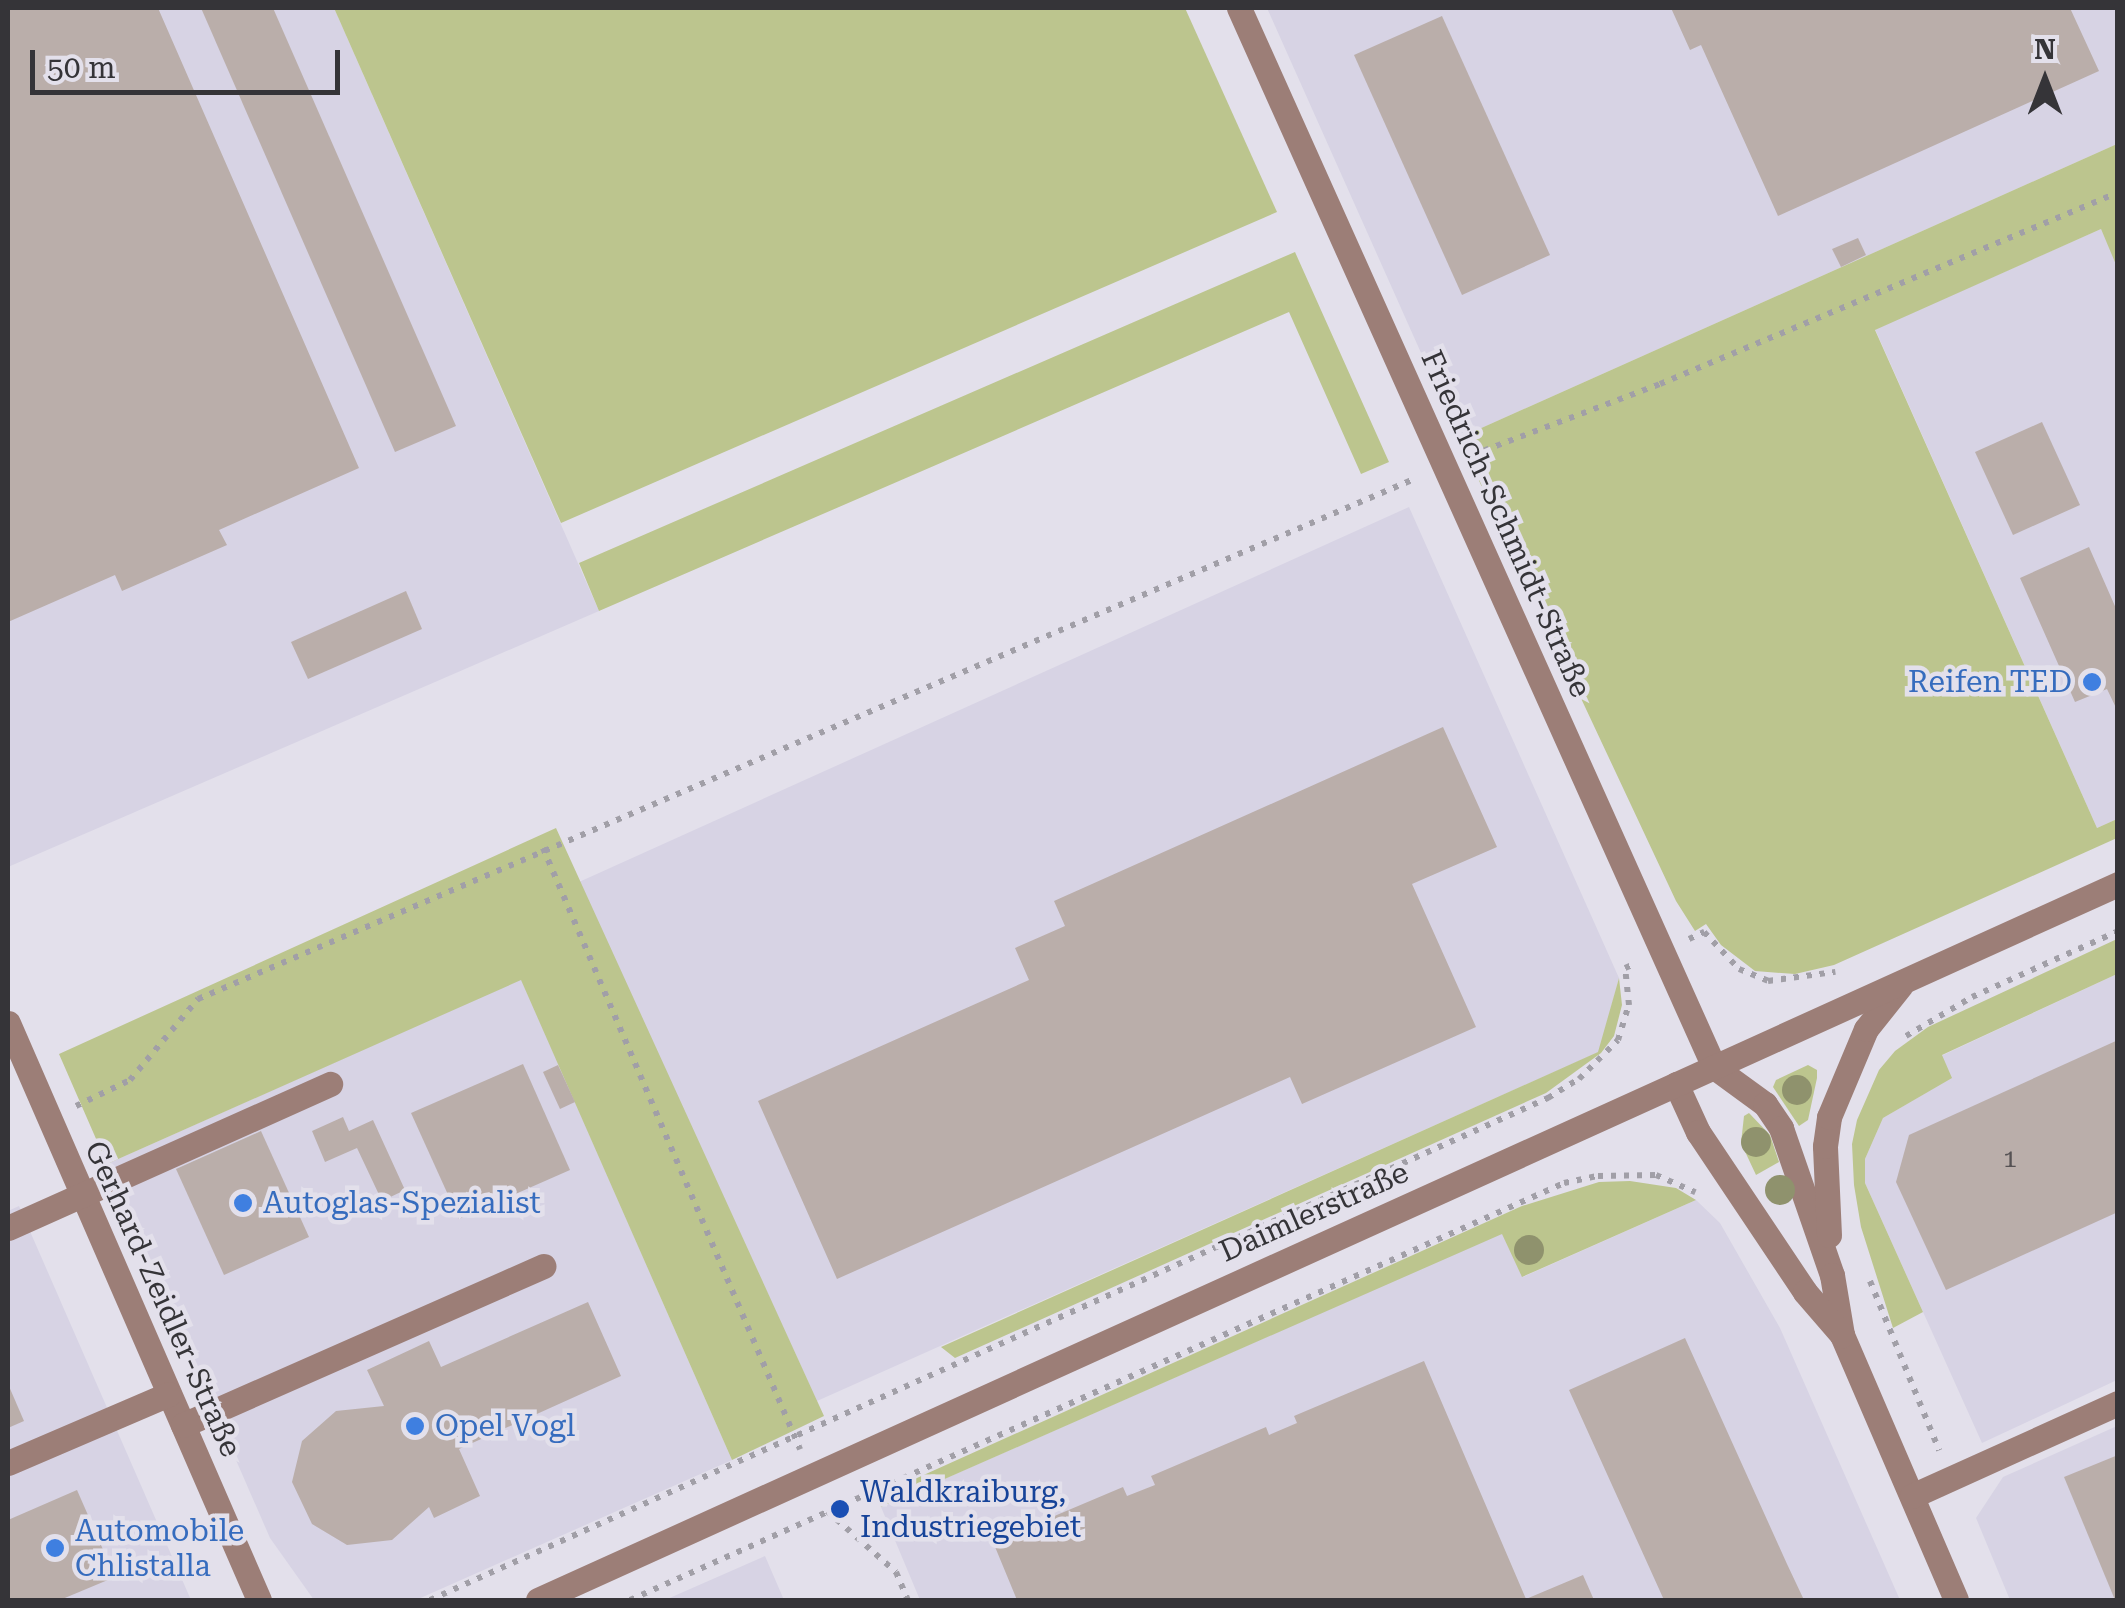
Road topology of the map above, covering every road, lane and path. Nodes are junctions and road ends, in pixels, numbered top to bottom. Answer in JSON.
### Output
{"nodes":[{"id":1,"x":1240,"y":8,"type":"edge"},
{"id":2,"x":2118,"y":192,"type":"edge"},
{"id":3,"x":1444,"y":466,"type":"junction"},
{"id":4,"x":543,"y":848,"type":"junction"},
{"id":5,"x":2118,"y":884,"type":"edge"},
{"id":6,"x":2118,"y":931,"type":"edge"},
{"id":7,"x":1704,"y":932,"type":"dead end"},
{"id":8,"x":1625,"y":968,"type":"dead end"},
{"id":9,"x":1838,"y":972,"type":"dead end"},
{"id":10,"x":1906,"y":980,"type":"junction"},
{"id":11,"x":8,"y":1023,"type":"edge"},
{"id":12,"x":1902,"y":1039,"type":"dead end"},
{"id":13,"x":1714,"y":1067,"type":"junction"},
{"id":14,"x":330,"y":1084,"type":"dead end"},
{"id":15,"x":1676,"y":1084,"type":"junction"},
{"id":16,"x":49,"y":1119,"type":"junction"},
{"id":17,"x":1697,"y":1193,"type":"dead end"},
{"id":18,"x":83,"y":1195,"type":"junction"},
{"id":19,"x":8,"y":1228,"type":"edge"},
{"id":20,"x":1864,"y":1263,"type":"dead end"},
{"id":21,"x":544,"y":1266,"type":"dead end"},
{"id":22,"x":1832,"y":1274,"type":"junction"},
{"id":23,"x":1842,"y":1335,"type":"junction"},
{"id":24,"x":169,"y":1394,"type":"junction"},
{"id":25,"x":2118,"y":1403,"type":"edge"},
{"id":26,"x":183,"y":1425,"type":"junction"},
{"id":27,"x":794,"y":1436,"type":"junction"},
{"id":28,"x":8,"y":1464,"type":"edge"},
{"id":29,"x":812,"y":1476,"type":"junction"},
{"id":30,"x":1952,"y":1478,"type":"junction"},
{"id":31,"x":1912,"y":1496,"type":"junction"},
{"id":32,"x":828,"y":1512,"type":"junction"},
{"id":33,"x":260,"y":1600,"type":"edge"},
{"id":34,"x":430,"y":1600,"type":"edge"},
{"id":35,"x":538,"y":1600,"type":"edge"},
{"id":36,"x":630,"y":1600,"type":"edge"},
{"id":37,"x":908,"y":1600,"type":"edge"},
{"id":38,"x":1956,"y":1600,"type":"edge"}],
"edges":[{"from":1,"to":3,"type":"street","name":"Friedrich-Schmidt-Straße"},
{"from":2,"to":3,"type":"path"},
{"from":3,"to":4,"type":"path"},
{"from":3,"to":13,"type":"street","name":"Friedrich-Schmidt-Straße"},
{"from":4,"to":16,"type":"path"},
{"from":4,"to":27,"type":"path"},
{"from":5,"to":10,"type":"street","name":"Daimlerstraße"},
{"from":6,"to":12,"type":"path"},
{"from":7,"to":9,"type":"path"},
{"from":8,"to":27,"type":"path"},
{"from":10,"to":13,"type":"street","name":"Daimlerstraße"},
{"from":10,"to":22,"type":"street"},
{"from":11,"to":16,"type":"street","name":"Gerhard-Zeidler-Straße"},
{"from":13,"to":15,"type":"street","name":"Daimlerstraße"},
{"from":13,"to":22,"type":"street"},
{"from":14,"to":18,"type":"street"},
{"from":15,"to":23,"type":"street"},
{"from":15,"to":29,"type":"street","name":"Daimlerstraße"},
{"from":16,"to":18,"type":"street","name":"Gerhard-Zeidler-Straße"},
{"from":17,"to":32,"type":"path"},
{"from":18,"to":19,"type":"street"},
{"from":18,"to":24,"type":"street","name":"Gerhard-Zeidler-Straße"},
{"from":20,"to":30,"type":"path"},
{"from":21,"to":26,"type":"street"},
{"from":22,"to":23,"type":"street"},
{"from":23,"to":31,"type":"street"},
{"from":24,"to":26,"type":"street","name":"Gerhard-Zeidler-Straße"},
{"from":24,"to":28,"type":"street"},
{"from":25,"to":30,"type":"street"},
{"from":26,"to":33,"type":"street","name":"Gerhard-Zeidler-Straße"},
{"from":27,"to":29,"type":"path"},
{"from":27,"to":34,"type":"path"},
{"from":29,"to":32,"type":"path"},
{"from":29,"to":35,"type":"street","name":"Daimlerstraße"},
{"from":30,"to":31,"type":"street"},
{"from":31,"to":38,"type":"street"},
{"from":32,"to":36,"type":"path"},
{"from":32,"to":37,"type":"path"}]}
